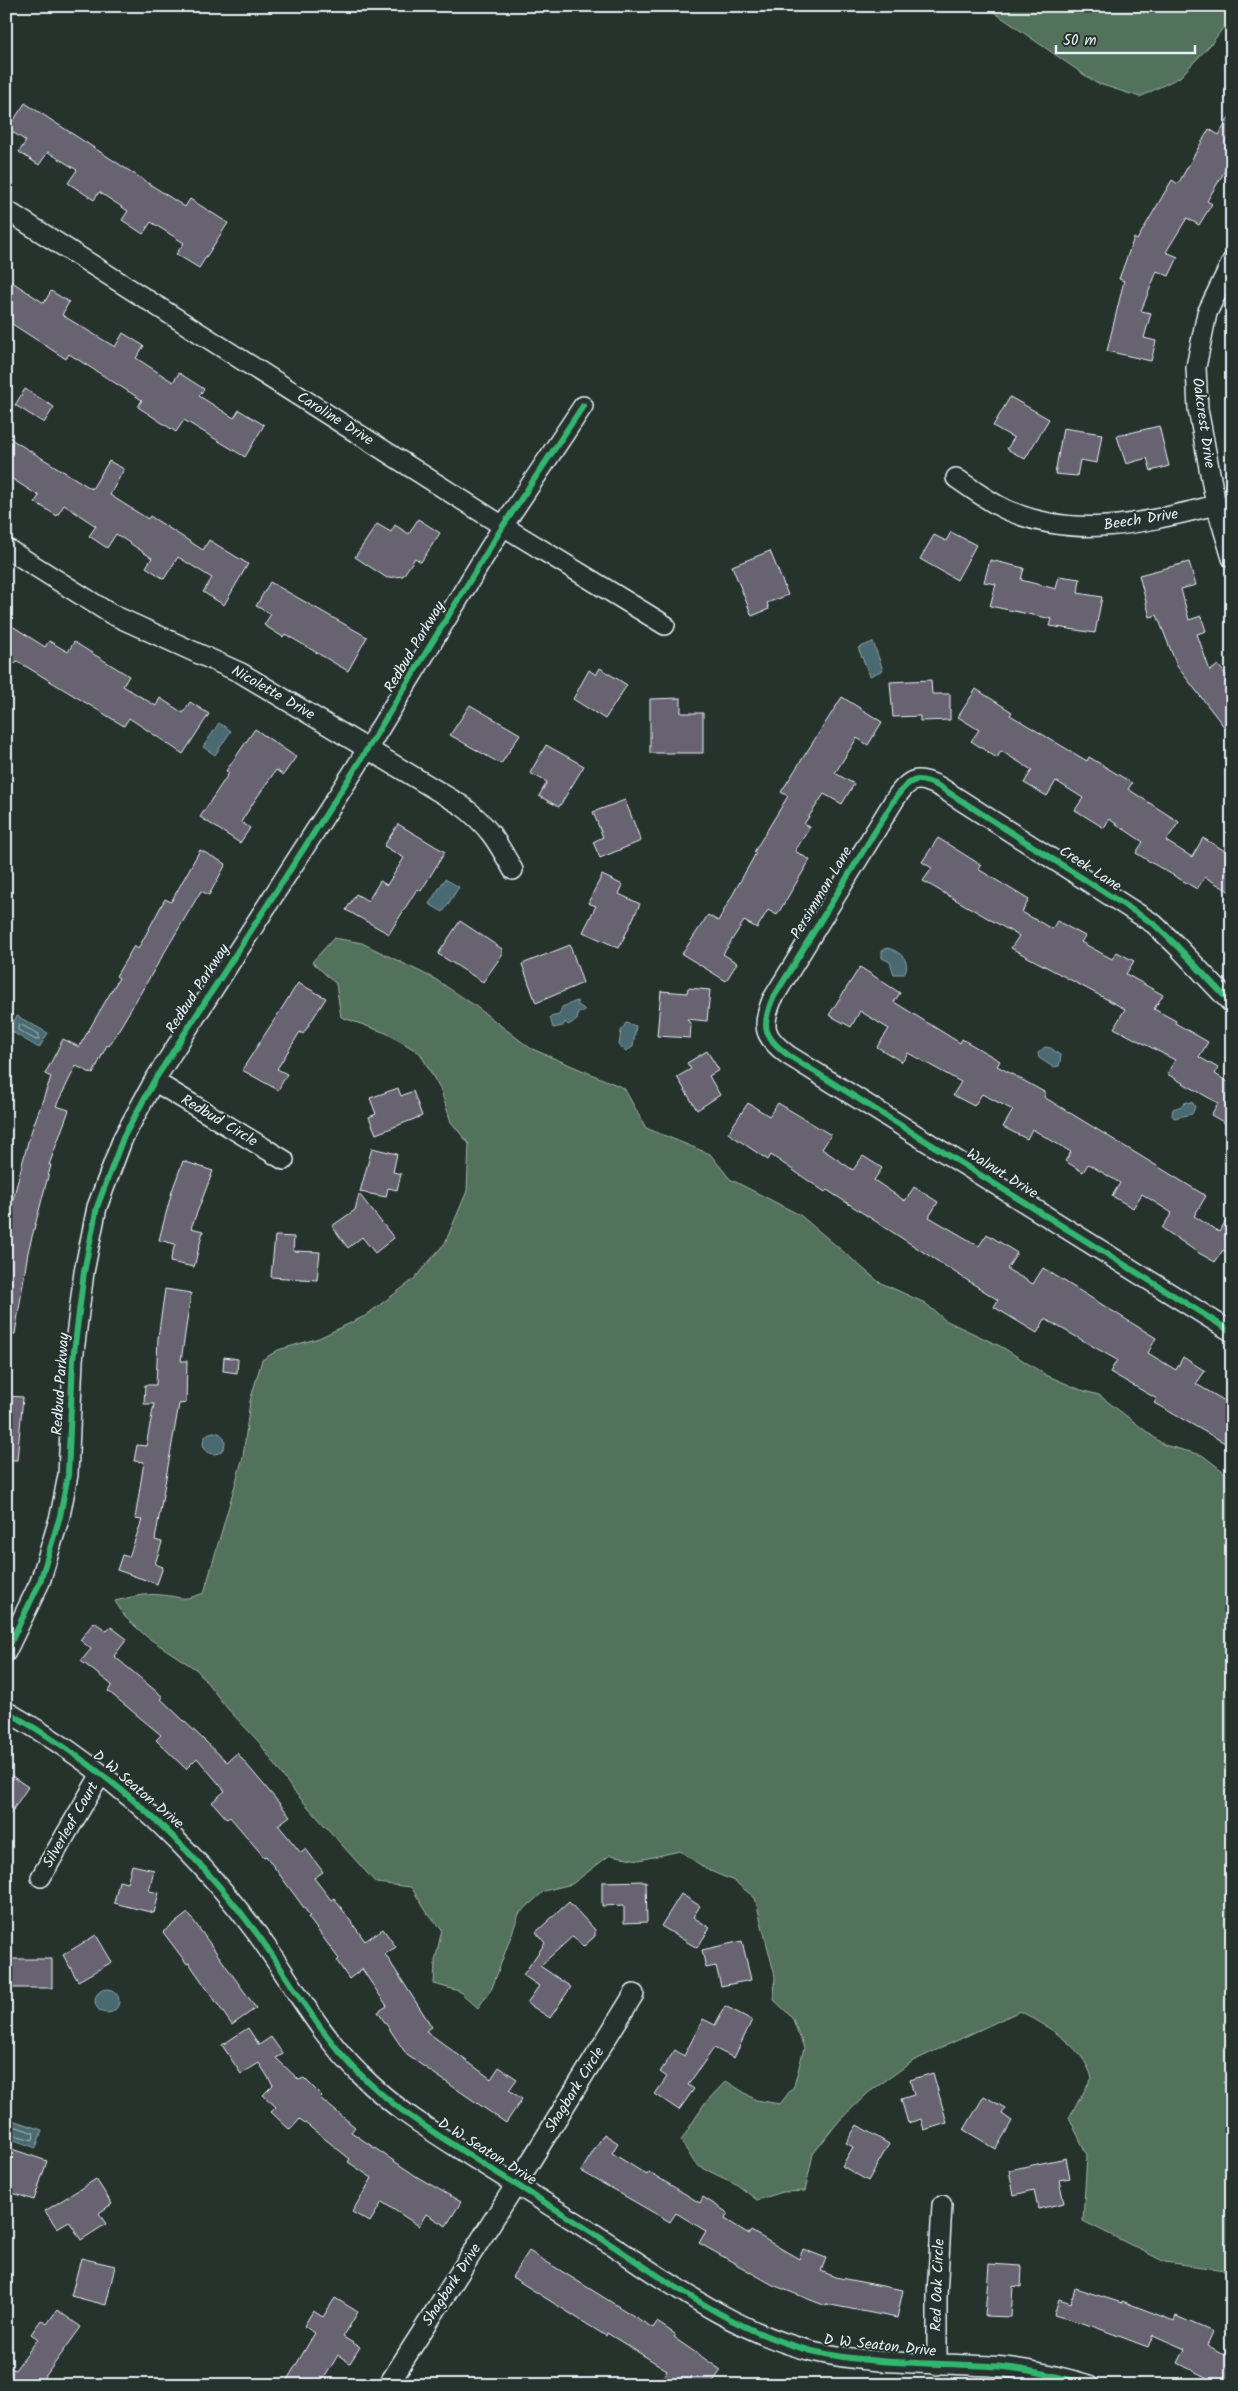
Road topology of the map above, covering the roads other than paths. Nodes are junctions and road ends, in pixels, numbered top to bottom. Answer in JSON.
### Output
{"nodes":[{"id":1,"x":6,"y":210,"type":"edge"},
{"id":2,"x":1232,"y":261,"type":"edge"},
{"id":3,"x":583,"y":406,"type":"dead end"},
{"id":4,"x":956,"y":478,"type":"dead end"},
{"id":5,"x":1216,"y":505,"type":"junction"},
{"id":6,"x":503,"y":526,"type":"junction"},
{"id":7,"x":6,"y":548,"type":"edge"},
{"id":8,"x":1232,"y":558,"type":"edge"},
{"id":9,"x":665,"y":625,"type":"dead end"},
{"id":10,"x":367,"y":749,"type":"junction"},
{"id":11,"x":917,"y":779,"type":"joint"},
{"id":12,"x":513,"y":870,"type":"dead end"},
{"id":13,"x":1232,"y":1004,"type":"edge"},
{"id":14,"x":766,"y":1030,"type":"joint"},
{"id":15,"x":154,"y":1081,"type":"junction"},
{"id":16,"x":284,"y":1160,"type":"dead end"},
{"id":17,"x":1232,"y":1332,"type":"edge"},
{"id":18,"x":6,"y":1652,"type":"edge"},
{"id":19,"x":6,"y":1711,"type":"edge"},
{"id":20,"x":101,"y":1774,"type":"junction"},
{"id":21,"x":41,"y":1877,"type":"dead end"},
{"id":22,"x":634,"y":1994,"type":"dead end"},
{"id":23,"x":516,"y":2185,"type":"junction"},
{"id":24,"x":942,"y":2205,"type":"dead end"},
{"id":25,"x":937,"y":2365,"type":"junction"},
{"id":26,"x":1070,"y":2382,"type":"edge"},
{"id":27,"x":388,"y":2385,"type":"edge"},
{"id":28,"x":1089,"y":2385,"type":"edge"}],
"edges":[{"from":1,"to":6,"type":"street","name":"Caroline Drive"},
{"from":2,"to":5,"type":"street","name":"Oakcrest Drive"},
{"from":3,"to":6,"type":"street","name":"Redbud Parkway"},
{"from":4,"to":5,"type":"street","name":"Beech Drive"},
{"from":5,"to":8,"type":"street","name":"Oakcrest Drive"},
{"from":6,"to":9,"type":"street","name":"Caroline Drive"},
{"from":6,"to":10,"type":"street","name":"Redbud Parkway"},
{"from":7,"to":10,"type":"street","name":"Nicolette Drive"},
{"from":10,"to":12,"type":"street","name":"Nicolette Drive"},
{"from":10,"to":15,"type":"street","name":"Redbud Parkway"},
{"from":11,"to":13,"type":"street","name":"Creek Lane"},
{"from":11,"to":14,"type":"street","name":"Persimmon Lane"},
{"from":14,"to":17,"type":"street","name":"Walnut Drive"},
{"from":15,"to":16,"type":"street","name":"Redbud Circle"},
{"from":15,"to":18,"type":"street","name":"Redbud Parkway"},
{"from":19,"to":20,"type":"street","name":"D W Seaton Drive"},
{"from":20,"to":21,"type":"street","name":"Silverleaf Court"},
{"from":20,"to":23,"type":"street","name":"D W Seaton Drive"},
{"from":22,"to":23,"type":"street","name":"Shagbark Circle"},
{"from":23,"to":25,"type":"street","name":"D W Seaton Drive"},
{"from":23,"to":27,"type":"street","name":"Shagbark Drive"},
{"from":24,"to":25,"type":"street","name":"Red Oak Circle"},
{"from":25,"to":26,"type":"street","name":"D W Seaton Drive"},
{"from":26,"to":28,"type":"street","name":"D W Seaton Drive"}]}
